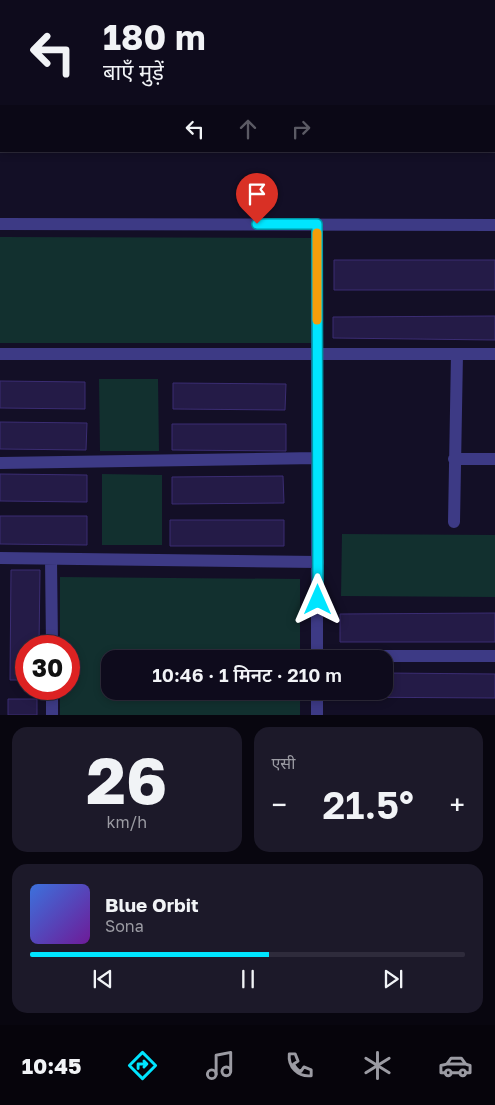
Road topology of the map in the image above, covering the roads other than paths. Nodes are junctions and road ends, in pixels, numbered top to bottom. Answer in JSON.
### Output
{"nodes":[{"id":1,"x":0,"y":224,"type":"edge"},
{"id":2,"x":317,"y":224,"type":"junction"},
{"id":3,"x":495,"y":225,"type":"edge"},
{"id":4,"x":0,"y":354,"type":"edge"},
{"id":5,"x":317,"y":354,"type":"junction"},
{"id":6,"x":457,"y":354,"type":"junction"},
{"id":7,"x":495,"y":354,"type":"edge"},
{"id":8,"x":317,"y":458,"type":"junction"},
{"id":9,"x":454,"y":459,"type":"junction"},
{"id":10,"x":495,"y":459,"type":"edge"},
{"id":11,"x":0,"y":463,"type":"edge"},
{"id":12,"x":454,"y":522,"type":"dead end"},
{"id":13,"x":0,"y":558,"type":"edge"},
{"id":14,"x":51,"y":559,"type":"junction"},
{"id":15,"x":318,"y":562,"type":"junction"},
{"id":16,"x":52,"y":635,"type":"edge"},
{"id":17,"x":317,"y":650,"type":"edge"},
{"id":18,"x":495,"y":656,"type":"edge"},
{"id":19,"x":393,"y":657,"type":"edge"},
{"id":20,"x":52,"y":700,"type":"edge"},
{"id":21,"x":317,"y":700,"type":"edge"},
{"id":22,"x":52,"y":715,"type":"edge"},
{"id":23,"x":317,"y":715,"type":"edge"}],
"edges":[{"from":1,"to":2,"type":"street"},
{"from":2,"to":3,"type":"street"},
{"from":2,"to":5,"type":"street"},
{"from":4,"to":5,"type":"street"},
{"from":5,"to":6,"type":"street"},
{"from":5,"to":8,"type":"street"},
{"from":6,"to":7,"type":"street"},
{"from":6,"to":9,"type":"street"},
{"from":8,"to":11,"type":"street"},
{"from":8,"to":15,"type":"street"},
{"from":9,"to":10,"type":"street"},
{"from":9,"to":12,"type":"street"},
{"from":13,"to":14,"type":"street"},
{"from":14,"to":15,"type":"street"},
{"from":14,"to":16,"type":"street"},
{"from":15,"to":17,"type":"street"},
{"from":18,"to":19,"type":"street"},
{"from":20,"to":22,"type":"street"},
{"from":21,"to":23,"type":"street"}]}
